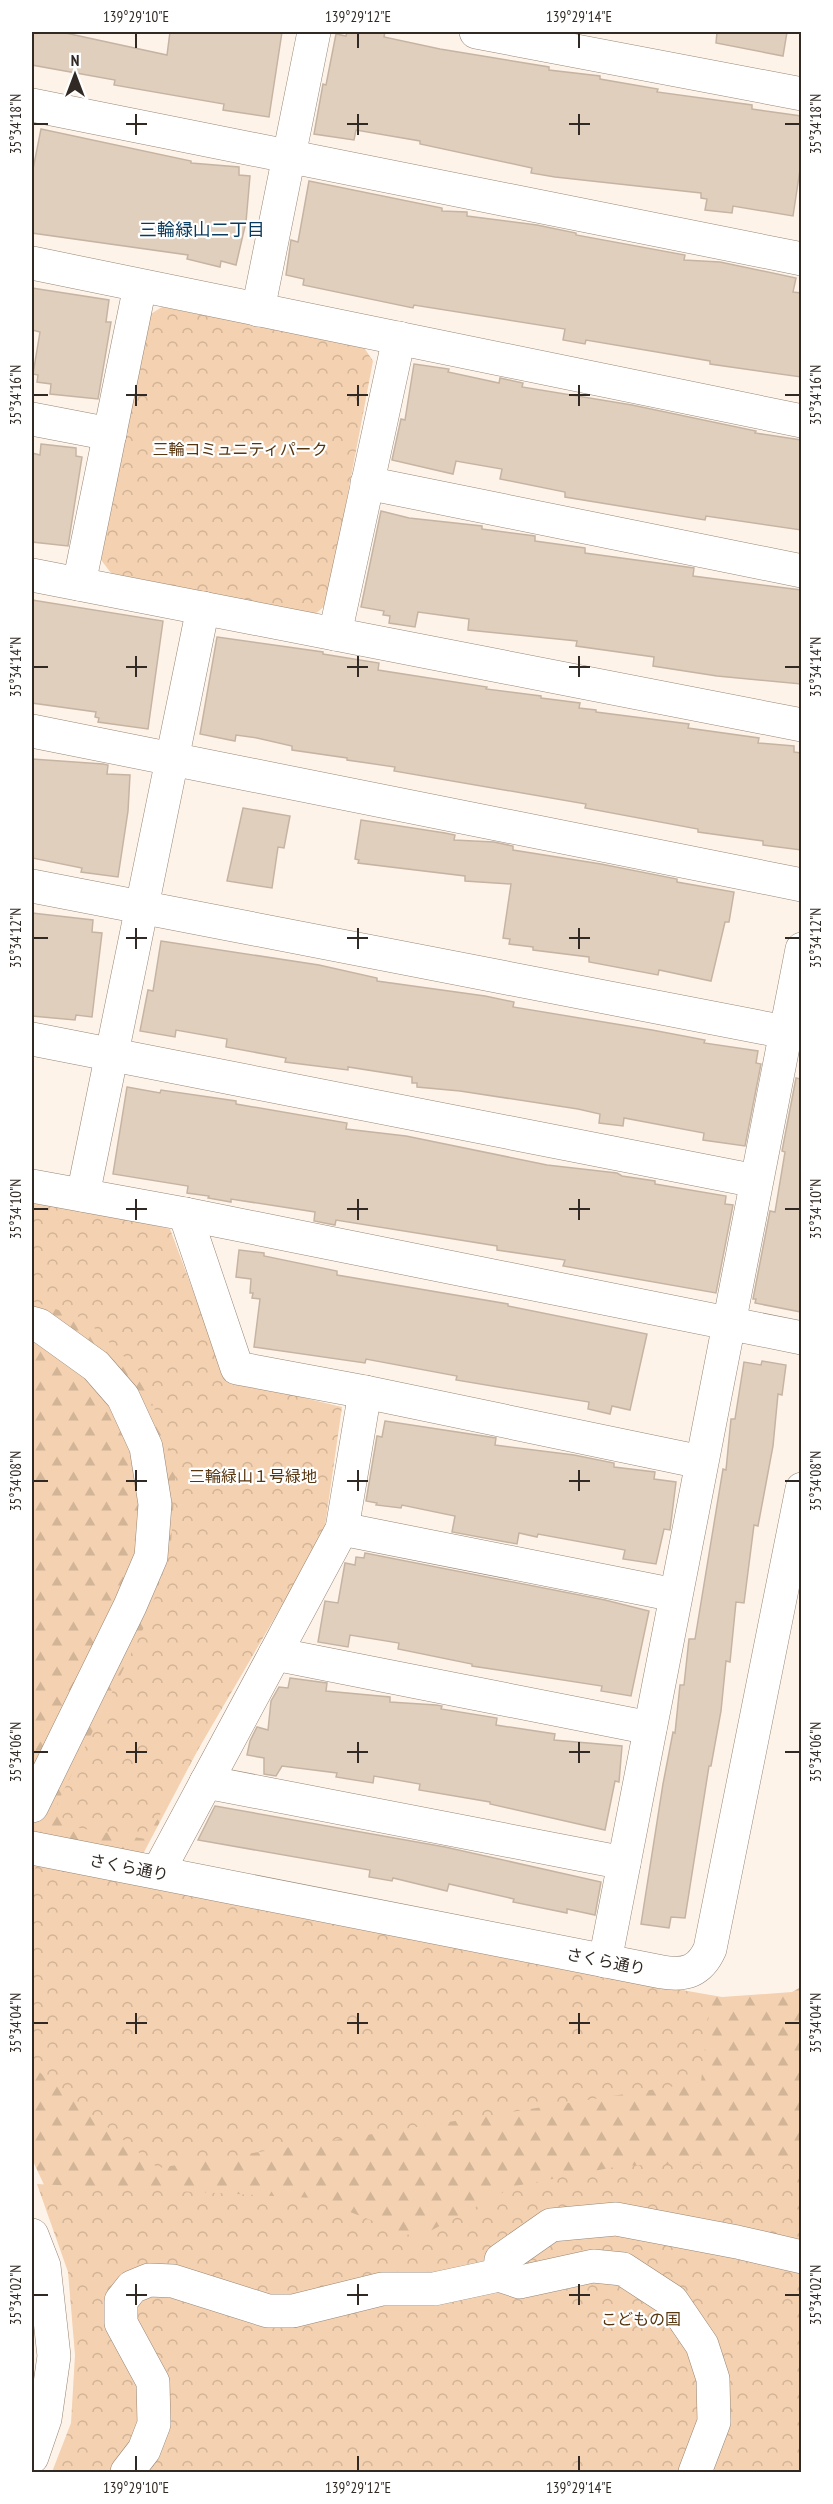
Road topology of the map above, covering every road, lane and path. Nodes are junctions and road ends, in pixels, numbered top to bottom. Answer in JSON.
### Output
{"nodes":[{"id":1,"x":314,"y":32,"type":"edge"},
{"id":2,"x":476,"y":32,"type":"edge"},
{"id":3,"x":801,"y":94,"type":"edge"},
{"id":4,"x":32,"y":105,"type":"edge"},
{"id":5,"x":289,"y":157,"type":"junction"},
{"id":6,"x":801,"y":259,"type":"edge"},
{"id":7,"x":32,"y":263,"type":"edge"},
{"id":8,"x":140,"y":286,"type":"junction"},
{"id":9,"x":258,"y":310,"type":"junction"},
{"id":10,"x":399,"y":338,"type":"junction"},
{"id":11,"x":32,"y":419,"type":"edge"},
{"id":12,"x":801,"y":421,"type":"edge"},
{"id":13,"x":110,"y":434,"type":"junction"},
{"id":14,"x":367,"y":483,"type":"junction"},
{"id":15,"x":801,"y":571,"type":"edge"},
{"id":16,"x":32,"y":575,"type":"edge"},
{"id":17,"x":79,"y":584,"type":"junction"},
{"id":18,"x":203,"y":608,"type":"junction"},
{"id":19,"x":335,"y":634,"type":"junction"},
{"id":20,"x":801,"y":725,"type":"edge"},
{"id":21,"x":32,"y":731,"type":"edge"},
{"id":22,"x":172,"y":759,"type":"junction"},
{"id":23,"x":801,"y":885,"type":"edge"},
{"id":24,"x":32,"y":886,"type":"edge"},
{"id":25,"x":142,"y":908,"type":"junction"},
{"id":26,"x":801,"y":949,"type":"edge"},
{"id":27,"x":785,"y":1032,"type":"junction"},
{"id":28,"x":32,"y":1039,"type":"edge"},
{"id":29,"x":112,"y":1055,"type":"junction"},
{"id":30,"x":756,"y":1181,"type":"junction"},
{"id":31,"x":32,"y":1186,"type":"edge"},
{"id":32,"x":83,"y":1195,"type":"junction"},
{"id":33,"x":185,"y":1214,"type":"junction"},
{"id":34,"x":728,"y":1322,"type":"junction"},
{"id":35,"x":32,"y":1323,"type":"edge"},
{"id":36,"x":801,"y":1338,"type":"edge"},
{"id":37,"x":365,"y":1392,"type":"junction"},
{"id":38,"x":701,"y":1462,"type":"junction"},
{"id":39,"x":801,"y":1489,"type":"edge"},
{"id":40,"x":342,"y":1528,"type":"junction"},
{"id":41,"x":675,"y":1595,"type":"junction"},
{"id":42,"x":275,"y":1654,"type":"junction"},
{"id":43,"x":650,"y":1728,"type":"junction"},
{"id":44,"x":206,"y":1782,"type":"junction"},
{"id":45,"x":32,"y":1806,"type":"edge"},
{"id":46,"x":32,"y":1848,"type":"edge"},
{"id":47,"x":624,"y":1863,"type":"junction"},
{"id":48,"x":158,"y":1872,"type":"junction"},
{"id":49,"x":605,"y":1961,"type":"junction"},
{"id":50,"x":32,"y":2235,"type":"edge"},
{"id":51,"x":801,"y":2257,"type":"edge"},
{"id":52,"x":499,"y":2275,"type":"junction"},
{"id":53,"x":32,"y":2457,"type":"edge"},
{"id":54,"x":127,"y":2472,"type":"edge"},
{"id":55,"x":695,"y":2472,"type":"edge"}],
"edges":[{"from":1,"to":5,"type":"street"},
{"from":2,"to":3,"type":"street"},
{"from":4,"to":5,"type":"street"},
{"from":5,"to":6,"type":"street"},
{"from":5,"to":9,"type":"street"},
{"from":7,"to":8,"type":"street"},
{"from":8,"to":9,"type":"street"},
{"from":8,"to":13,"type":"street"},
{"from":9,"to":10,"type":"street"},
{"from":10,"to":12,"type":"street"},
{"from":10,"to":14,"type":"street"},
{"from":11,"to":13,"type":"street"},
{"from":13,"to":17,"type":"street"},
{"from":14,"to":15,"type":"street"},
{"from":14,"to":19,"type":"street"},
{"from":16,"to":17,"type":"street"},
{"from":17,"to":18,"type":"street"},
{"from":18,"to":19,"type":"street"},
{"from":18,"to":22,"type":"street"},
{"from":19,"to":20,"type":"street"},
{"from":21,"to":22,"type":"street"},
{"from":22,"to":23,"type":"street"},
{"from":22,"to":25,"type":"street"},
{"from":24,"to":25,"type":"street"},
{"from":25,"to":27,"type":"street"},
{"from":25,"to":29,"type":"street"},
{"from":26,"to":27,"type":"street"},
{"from":27,"to":30,"type":"street"},
{"from":28,"to":29,"type":"street"},
{"from":29,"to":30,"type":"street"},
{"from":29,"to":32,"type":"street"},
{"from":30,"to":34,"type":"street"},
{"from":31,"to":32,"type":"street"},
{"from":32,"to":33,"type":"street"},
{"from":33,"to":34,"type":"street"},
{"from":33,"to":37,"type":"street"},
{"from":34,"to":36,"type":"street"},
{"from":34,"to":38,"type":"street"},
{"from":35,"to":45,"type":"street"},
{"from":37,"to":38,"type":"street"},
{"from":37,"to":40,"type":"street"},
{"from":38,"to":41,"type":"street"},
{"from":39,"to":49,"type":"street","name":"さくら通り"},
{"from":40,"to":41,"type":"street"},
{"from":40,"to":42,"type":"street"},
{"from":41,"to":43,"type":"street"},
{"from":42,"to":43,"type":"street"},
{"from":42,"to":44,"type":"street"},
{"from":43,"to":47,"type":"street"},
{"from":44,"to":47,"type":"street"},
{"from":44,"to":48,"type":"street"},
{"from":46,"to":48,"type":"street","name":"さくら通り"},
{"from":47,"to":49,"type":"street"},
{"from":48,"to":49,"type":"street","name":"さくら通り"},
{"from":50,"to":53,"type":"street"},
{"from":51,"to":52,"type":"street"},
{"from":52,"to":54,"type":"street"},
{"from":52,"to":55,"type":"street"}]}
